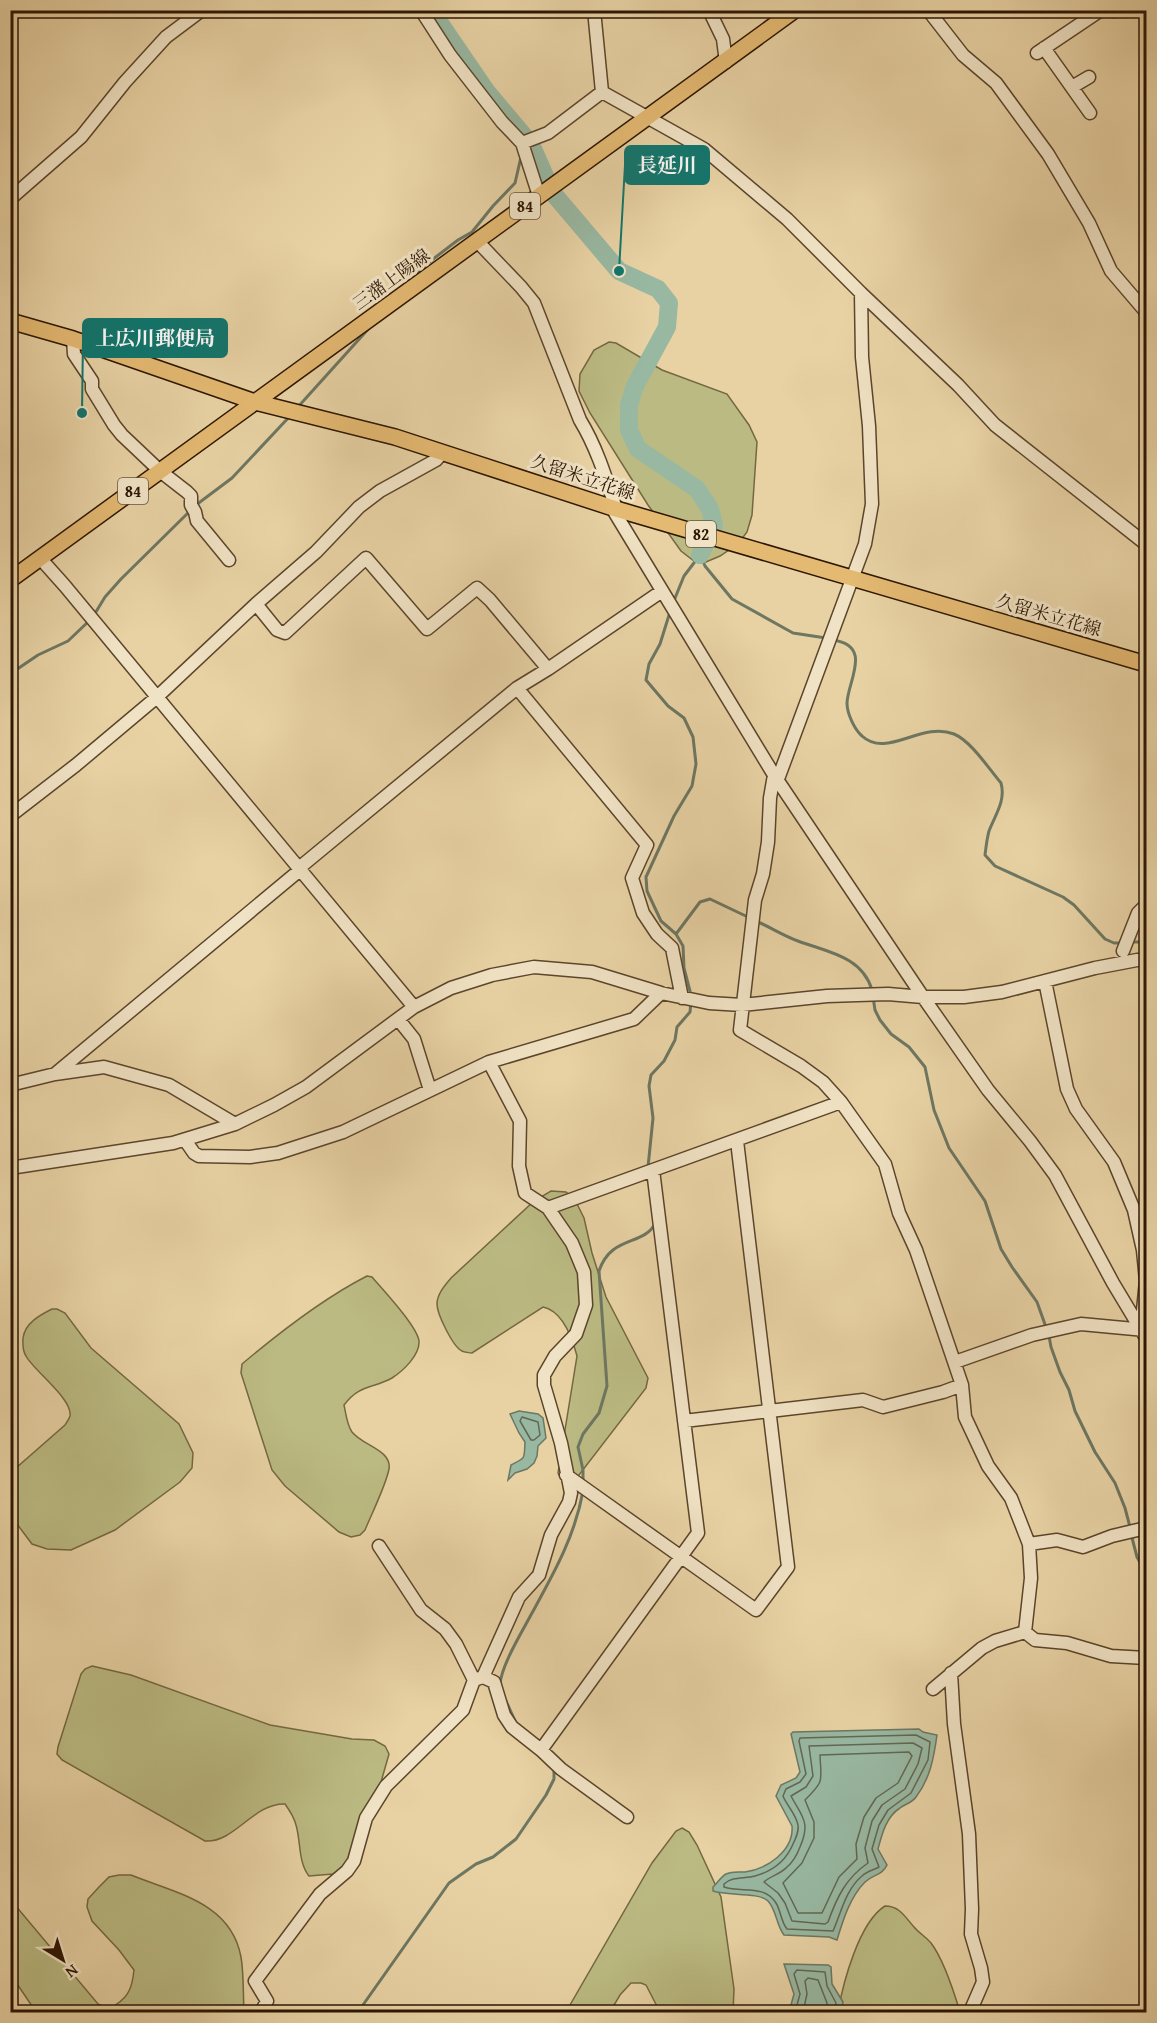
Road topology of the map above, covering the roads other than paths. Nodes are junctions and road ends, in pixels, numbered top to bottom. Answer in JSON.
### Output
{"nodes":[{"id":1,"x":202,"y":10,"type":"edge"},
{"id":2,"x":421,"y":10,"type":"edge"},
{"id":3,"x":594,"y":10,"type":"edge"},
{"id":4,"x":709,"y":10,"type":"edge"},
{"id":5,"x":795,"y":10,"type":"edge"},
{"id":6,"x":928,"y":10,"type":"edge"},
{"id":7,"x":1101,"y":10,"type":"edge"},
{"id":8,"x":726,"y":62,"type":"junction"},
{"id":9,"x":1089,"y":77,"type":"dead end"},
{"id":10,"x":1072,"y":87,"type":"junction"},
{"id":11,"x":602,"y":92,"type":"junction"},
{"id":12,"x":1090,"y":113,"type":"dead end"},
{"id":13,"x":646,"y":118,"type":"junction"},
{"id":14,"x":522,"y":143,"type":"junction"},
{"id":15,"x":539,"y":196,"type":"junction"},
{"id":16,"x":10,"y":199,"type":"edge"},
{"id":17,"x":477,"y":241,"type":"junction"},
{"id":18,"x":861,"y":293,"type":"junction"},
{"id":19,"x":1146,"y":312,"type":"edge"},
{"id":20,"x":10,"y":321,"type":"edge"},
{"id":21,"x":73,"y":339,"type":"junction"},
{"id":22,"x":255,"y":402,"type":"junction"},
{"id":23,"x":443,"y":452,"type":"junction"},
{"id":24,"x":160,"y":471,"type":"junction"},
{"id":25,"x":616,"y":508,"type":"junction"},
{"id":26,"x":1146,"y":544,"type":"edge"},
{"id":27,"x":40,"y":558,"type":"junction"},
{"id":28,"x":229,"y":560,"type":"dead end"},
{"id":29,"x":850,"y":578,"type":"junction"},
{"id":30,"x":10,"y":580,"type":"edge"},
{"id":31,"x":662,"y":591,"type":"junction"},
{"id":32,"x":256,"y":604,"type":"junction"},
{"id":33,"x":1146,"y":664,"type":"edge"},
{"id":34,"x":548,"y":669,"type":"junction"},
{"id":35,"x":517,"y":688,"type":"junction"},
{"id":36,"x":157,"y":697,"type":"junction"},
{"id":37,"x":776,"y":777,"type":"junction"},
{"id":38,"x":10,"y":816,"type":"edge"},
{"id":39,"x":299,"y":869,"type":"junction"},
{"id":40,"x":1146,"y":905,"type":"edge"},
{"id":41,"x":1123,"y":951,"type":"dead end"},
{"id":42,"x":1146,"y":960,"type":"edge"},
{"id":43,"x":1046,"y":981,"type":"junction"},
{"id":44,"x":661,"y":993,"type":"junction"},
{"id":45,"x":683,"y":998,"type":"junction"},
{"id":46,"x":923,"y":998,"type":"junction"},
{"id":47,"x":742,"y":1005,"type":"junction"},
{"id":48,"x":414,"y":1007,"type":"junction"},
{"id":49,"x":398,"y":1019,"type":"junction"},
{"id":50,"x":489,"y":1062,"type":"junction"},
{"id":51,"x":55,"y":1074,"type":"junction"},
{"id":52,"x":10,"y":1085,"type":"edge"},
{"id":53,"x":430,"y":1090,"type":"junction"},
{"id":54,"x":841,"y":1102,"type":"junction"},
{"id":55,"x":235,"y":1124,"type":"junction"},
{"id":56,"x":185,"y":1140,"type":"junction"},
{"id":57,"x":737,"y":1141,"type":"junction"},
{"id":58,"x":10,"y":1168,"type":"edge"},
{"id":59,"x":653,"y":1170,"type":"junction"},
{"id":60,"x":549,"y":1208,"type":"junction"},
{"id":61,"x":1144,"y":1333,"type":"edge"},
{"id":62,"x":955,"y":1362,"type":"junction"},
{"id":63,"x":962,"y":1385,"type":"junction"},
{"id":64,"x":769,"y":1410,"type":"junction"},
{"id":65,"x":684,"y":1421,"type":"junction"},
{"id":66,"x":566,"y":1475,"type":"junction"},
{"id":67,"x":1146,"y":1528,"type":"edge"},
{"id":68,"x":1029,"y":1544,"type":"junction"},
{"id":69,"x":379,"y":1546,"type":"dead end"},
{"id":70,"x":682,"y":1557,"type":"junction"},
{"id":71,"x":1025,"y":1632,"type":"junction"},
{"id":72,"x":1146,"y":1658,"type":"edge"},
{"id":73,"x":951,"y":1673,"type":"junction"},
{"id":74,"x":478,"y":1678,"type":"junction"},
{"id":75,"x":933,"y":1689,"type":"dead end"},
{"id":76,"x":541,"y":1750,"type":"junction"},
{"id":77,"x":627,"y":1817,"type":"dead end"},
{"id":78,"x":261,"y":2013,"type":"edge"},
{"id":79,"x":970,"y":2013,"type":"edge"}],
"edges":[{"from":1,"to":16,"type":"street"},
{"from":2,"to":14,"type":"street"},
{"from":3,"to":11,"type":"street"},
{"from":4,"to":8,"type":"street"},
{"from":5,"to":8,"type":"main road","name":"三潴上陽線","number":"84"},
{"from":6,"to":19,"type":"street"},
{"from":7,"to":10,"type":"street"},
{"from":8,"to":13,"type":"main road","name":"三潴上陽線","number":"84"},
{"from":9,"to":10,"type":"street"},
{"from":10,"to":12,"type":"street"},
{"from":11,"to":13,"type":"street"},
{"from":11,"to":14,"type":"street"},
{"from":13,"to":15,"type":"main road","name":"三潴上陽線","number":"84"},
{"from":13,"to":18,"type":"street"},
{"from":14,"to":15,"type":"street"},
{"from":15,"to":17,"type":"main road","name":"三潴上陽線","number":"84"},
{"from":17,"to":22,"type":"main road","name":"三潴上陽線","number":"84"},
{"from":17,"to":25,"type":"street"},
{"from":18,"to":26,"type":"street"},
{"from":18,"to":29,"type":"street"},
{"from":20,"to":21,"type":"main road","name":"久留米立花線","number":"82"},
{"from":21,"to":22,"type":"main road","name":"久留米立花線","number":"82"},
{"from":21,"to":24,"type":"street"},
{"from":22,"to":23,"type":"main road","name":"久留米立花線","number":"82"},
{"from":22,"to":24,"type":"main road","name":"三潴上陽線","number":"84"},
{"from":23,"to":25,"type":"main road","name":"久留米立花線","number":"82"},
{"from":23,"to":32,"type":"street"},
{"from":24,"to":27,"type":"main road","name":"三潴上陽線","number":"84"},
{"from":24,"to":28,"type":"street"},
{"from":25,"to":29,"type":"main road","name":"久留米立花線","number":"82"},
{"from":25,"to":31,"type":"street"},
{"from":27,"to":30,"type":"main road","name":"三潴上陽線","number":"84"},
{"from":27,"to":36,"type":"street"},
{"from":29,"to":33,"type":"main road","name":"久留米立花線","number":"82"},
{"from":29,"to":37,"type":"street"},
{"from":31,"to":34,"type":"street"},
{"from":31,"to":37,"type":"street"},
{"from":32,"to":34,"type":"street"},
{"from":32,"to":36,"type":"street"},
{"from":34,"to":35,"type":"street"},
{"from":35,"to":39,"type":"street"},
{"from":35,"to":45,"type":"street"},
{"from":36,"to":38,"type":"street"},
{"from":36,"to":39,"type":"street"},
{"from":37,"to":46,"type":"street"},
{"from":37,"to":47,"type":"street"},
{"from":39,"to":48,"type":"street"},
{"from":39,"to":51,"type":"street"},
{"from":40,"to":41,"type":"street"},
{"from":42,"to":43,"type":"street"},
{"from":43,"to":46,"type":"street"},
{"from":43,"to":61,"type":"street"},
{"from":44,"to":45,"type":"street"},
{"from":44,"to":48,"type":"street"},
{"from":44,"to":50,"type":"street"},
{"from":45,"to":47,"type":"street"},
{"from":46,"to":47,"type":"street"},
{"from":46,"to":61,"type":"street"},
{"from":47,"to":54,"type":"street"},
{"from":48,"to":49,"type":"street"},
{"from":49,"to":53,"type":"street"},
{"from":49,"to":55,"type":"street"},
{"from":50,"to":53,"type":"street"},
{"from":50,"to":60,"type":"street"},
{"from":51,"to":52,"type":"street"},
{"from":51,"to":55,"type":"street"},
{"from":53,"to":56,"type":"street"},
{"from":54,"to":57,"type":"street"},
{"from":54,"to":62,"type":"street"},
{"from":55,"to":56,"type":"street"},
{"from":56,"to":58,"type":"street"},
{"from":57,"to":59,"type":"street"},
{"from":57,"to":64,"type":"street"},
{"from":59,"to":60,"type":"street"},
{"from":59,"to":65,"type":"street"},
{"from":60,"to":66,"type":"street"},
{"from":61,"to":62,"type":"street"},
{"from":62,"to":63,"type":"street"},
{"from":63,"to":64,"type":"street"},
{"from":63,"to":68,"type":"street"},
{"from":64,"to":65,"type":"street"},
{"from":64,"to":70,"type":"street"},
{"from":65,"to":70,"type":"street"},
{"from":66,"to":70,"type":"street"},
{"from":66,"to":74,"type":"street"},
{"from":67,"to":68,"type":"street"},
{"from":68,"to":71,"type":"street"},
{"from":69,"to":74,"type":"street"},
{"from":70,"to":76,"type":"street"},
{"from":71,"to":72,"type":"street"},
{"from":71,"to":73,"type":"street"},
{"from":73,"to":75,"type":"street"},
{"from":73,"to":79,"type":"street"},
{"from":74,"to":76,"type":"street"},
{"from":74,"to":78,"type":"street"},
{"from":76,"to":77,"type":"street"}]}
